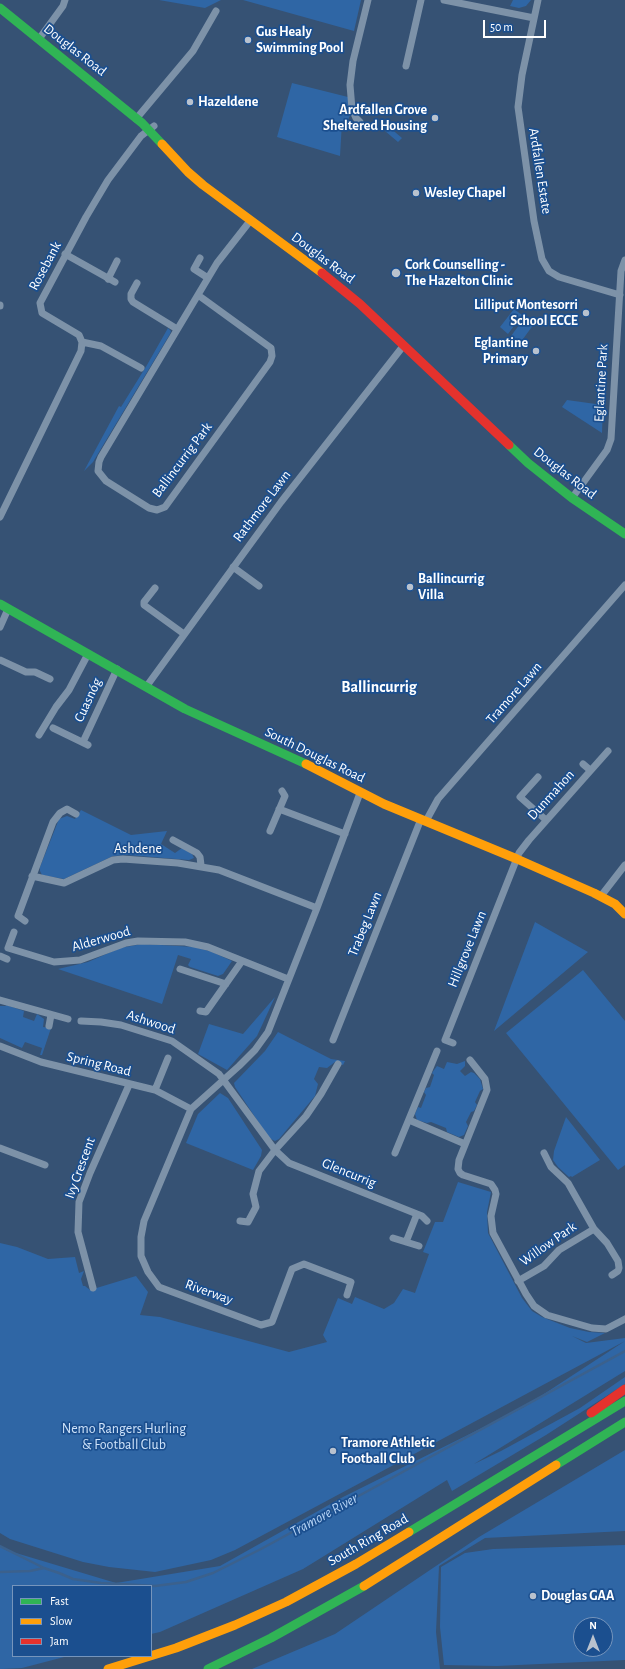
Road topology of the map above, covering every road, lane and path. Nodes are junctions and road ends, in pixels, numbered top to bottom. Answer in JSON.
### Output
{"nodes":[{"id":1,"x":65,"y":0,"type":"edge"},
{"id":2,"x":368,"y":0,"type":"edge"},
{"id":3,"x":422,"y":0,"type":"edge"},
{"id":4,"x":444,"y":0,"type":"edge"},
{"id":5,"x":538,"y":0,"type":"edge"},
{"id":6,"x":0,"y":8,"type":"edge"},
{"id":7,"x":216,"y":11,"type":"dead end"},
{"id":8,"x":534,"y":18,"type":"junction"},
{"id":9,"x":39,"y":39,"type":"junction"},
{"id":10,"x":406,"y":66,"type":"dead end"},
{"id":11,"x":136,"y":119,"type":"junction"},
{"id":12,"x":360,"y":122,"type":"dead end"},
{"id":13,"x":151,"y":128,"type":"junction"},
{"id":14,"x":250,"y":221,"type":"junction"},
{"id":15,"x":65,"y":254,"type":"junction"},
{"id":16,"x":200,"y":258,"type":"dead end"},
{"id":17,"x":625,"y":260,"type":"edge"},
{"id":18,"x":117,"y":261,"type":"dead end"},
{"id":19,"x":208,"y":278,"type":"junction"},
{"id":20,"x":137,"y":283,"type":"dead end"},
{"id":21,"x":198,"y":295,"type":"junction"},
{"id":22,"x":620,"y":295,"type":"junction"},
{"id":23,"x":177,"y":329,"type":"junction"},
{"id":24,"x":82,"y":342,"type":"junction"},
{"id":25,"x":404,"y":345,"type":"junction"},
{"id":26,"x":141,"y":368,"type":"dead end"},
{"id":27,"x":572,"y":498,"type":"junction"},
{"id":28,"x":0,"y":517,"type":"edge"},
{"id":29,"x":625,"y":534,"type":"edge"},
{"id":30,"x":233,"y":567,"type":"junction"},
{"id":31,"x":625,"y":584,"type":"edge"},
{"id":32,"x":259,"y":586,"type":"dead end"},
{"id":33,"x":155,"y":588,"type":"dead end"},
{"id":34,"x":0,"y":604,"type":"edge"},
{"id":35,"x":8,"y":609,"type":"junction"},
{"id":36,"x":0,"y":628,"type":"edge"},
{"id":37,"x":184,"y":634,"type":"junction"},
{"id":38,"x":88,"y":654,"type":"junction"},
{"id":39,"x":0,"y":660,"type":"edge"},
{"id":40,"x":116,"y":669,"type":"junction"},
{"id":41,"x":50,"y":679,"type":"dead end"},
{"id":42,"x":146,"y":687,"type":"junction"},
{"id":43,"x":53,"y":728,"type":"dead end"},
{"id":44,"x":39,"y":735,"type":"dead end"},
{"id":45,"x":608,"y":751,"type":"dead end"},
{"id":46,"x":583,"y":764,"type":"dead end"},
{"id":47,"x":590,"y":770,"type":"junction"},
{"id":48,"x":538,"y":776,"type":"dead end"},
{"id":49,"x":282,"y":791,"type":"dead end"},
{"id":50,"x":360,"y":793,"type":"junction"},
{"id":51,"x":279,"y":810,"type":"junction"},
{"id":52,"x":76,"y":814,"type":"dead end"},
{"id":53,"x":423,"y":820,"type":"junction"},
{"id":54,"x":546,"y":820,"type":"junction"},
{"id":55,"x":270,"y":831,"type":"dead end"},
{"id":56,"x":345,"y":834,"type":"junction"},
{"id":57,"x":173,"y":840,"type":"dead end"},
{"id":58,"x":516,"y":859,"type":"junction"},
{"id":59,"x":625,"y":865,"type":"edge"},
{"id":60,"x":201,"y":866,"type":"junction"},
{"id":61,"x":32,"y":876,"type":"junction"},
{"id":62,"x":601,"y":896,"type":"junction"},
{"id":63,"x":317,"y":908,"type":"junction"},
{"id":64,"x":625,"y":914,"type":"edge"},
{"id":65,"x":25,"y":921,"type":"dead end"},
{"id":66,"x":14,"y":932,"type":"dead end"},
{"id":67,"x":242,"y":961,"type":"junction"},
{"id":68,"x":180,"y":969,"type":"dead end"},
{"id":69,"x":288,"y":979,"type":"junction"},
{"id":70,"x":226,"y":984,"type":"junction"},
{"id":71,"x":0,"y":1000,"type":"edge"},
{"id":72,"x":200,"y":1011,"type":"dead end"},
{"id":73,"x":51,"y":1015,"type":"junction"},
{"id":74,"x":68,"y":1019,"type":"dead end"},
{"id":75,"x":81,"y":1021,"type":"dead end"},
{"id":76,"x":49,"y":1026,"type":"dead end"},
{"id":77,"x":333,"y":1040,"type":"dead end"},
{"id":78,"x":453,"y":1043,"type":"dead end"},
{"id":79,"x":0,"y":1046,"type":"edge"},
{"id":80,"x":437,"y":1050,"type":"dead end"},
{"id":81,"x":168,"y":1058,"type":"dead end"},
{"id":82,"x":470,"y":1060,"type":"dead end"},
{"id":83,"x":338,"y":1064,"type":"dead end"},
{"id":84,"x":224,"y":1080,"type":"junction"},
{"id":85,"x":129,"y":1085,"type":"junction"},
{"id":86,"x":156,"y":1090,"type":"junction"},
{"id":87,"x":191,"y":1109,"type":"junction"},
{"id":88,"x":409,"y":1120,"type":"junction"},
{"id":89,"x":465,"y":1144,"type":"junction"},
{"id":90,"x":2,"y":1149,"type":"edge"},
{"id":91,"x":275,"y":1150,"type":"junction"},
{"id":92,"x":544,"y":1152,"type":"dead end"},
{"id":93,"x":395,"y":1153,"type":"dead end"},
{"id":94,"x":0,"y":1157,"type":"edge"},
{"id":95,"x":45,"y":1165,"type":"dead end"},
{"id":96,"x":417,"y":1214,"type":"junction"},
{"id":97,"x":240,"y":1221,"type":"dead end"},
{"id":98,"x":427,"y":1221,"type":"dead end"},
{"id":99,"x":594,"y":1229,"type":"junction"},
{"id":100,"x":393,"y":1238,"type":"dead end"},
{"id":101,"x":406,"y":1242,"type":"junction"},
{"id":102,"x":419,"y":1246,"type":"dead end"},
{"id":103,"x":612,"y":1275,"type":"dead end"},
{"id":104,"x":518,"y":1281,"type":"junction"},
{"id":105,"x":93,"y":1288,"type":"dead end"},
{"id":106,"x":347,"y":1295,"type":"dead end"},
{"id":107,"x":625,"y":1319,"type":"edge"},
{"id":108,"x":625,"y":1389,"type":"edge"},
{"id":109,"x":625,"y":1401,"type":"edge"},
{"id":110,"x":625,"y":1422,"type":"edge"},
{"id":111,"x":625,"y":1429,"type":"edge"},
{"id":112,"x":529,"y":1459,"type":"junction"},
{"id":113,"x":560,"y":1464,"type":"junction"},
{"id":114,"x":152,"y":1655,"type":"edge"},
{"id":115,"x":147,"y":1657,"type":"edge"},
{"id":116,"x":108,"y":1669,"type":"edge"},
{"id":117,"x":208,"y":1669,"type":"edge"}],
"edges":[{"from":1,"to":9,"type":"street"},
{"from":2,"to":12,"type":"street"},
{"from":3,"to":10,"type":"street"},
{"from":4,"to":8,"type":"street"},
{"from":5,"to":8,"type":"street","name":"Ardfallen Estate"},
{"from":6,"to":9,"type":"main road","name":"Douglas Road"},
{"from":7,"to":11,"type":"street"},
{"from":8,"to":22,"type":"street","name":"Ardfallen Estate"},
{"from":9,"to":11,"type":"main road","name":"Douglas Road"},
{"from":11,"to":13,"type":"main road","name":"Douglas Road"},
{"from":13,"to":14,"type":"main road","name":"Douglas Road"},
{"from":13,"to":15,"type":"street","name":"Rosebank"},
{"from":14,"to":19,"type":"street","name":"Ballincurrig Park"},
{"from":14,"to":25,"type":"main road","name":"Douglas Road"},
{"from":15,"to":18,"type":"street"},
{"from":15,"to":24,"type":"street","name":"Rosebank"},
{"from":16,"to":19,"type":"street"},
{"from":17,"to":22,"type":"street","name":"Eglantine Park"},
{"from":19,"to":21,"type":"street","name":"Ballincurrig Park"},
{"from":20,"to":23,"type":"street"},
{"from":21,"to":23,"type":"street","name":"Ballincurrig Park"},
{"from":21,"to":23,"type":"street","name":"Ballincurrig Park"},
{"from":22,"to":27,"type":"street","name":"Eglantine Park"},
{"from":24,"to":26,"type":"street"},
{"from":24,"to":28,"type":"street"},
{"from":25,"to":27,"type":"main road","name":"Douglas Road"},
{"from":25,"to":30,"type":"street","name":"Rathmore Lawn"},
{"from":27,"to":29,"type":"main road","name":"Douglas Road"},
{"from":30,"to":32,"type":"street"},
{"from":30,"to":37,"type":"street","name":"Rathmore Lawn"},
{"from":31,"to":53,"type":"street","name":"Tramore Lawn"},
{"from":33,"to":37,"type":"street"},
{"from":34,"to":35,"type":"main road","name":"South Douglas Road"},
{"from":35,"to":36,"type":"street"},
{"from":35,"to":38,"type":"main road","name":"South Douglas Road"},
{"from":37,"to":42,"type":"street","name":"Rathmore Lawn"},
{"from":38,"to":40,"type":"main road","name":"South Douglas Road"},
{"from":38,"to":44,"type":"street"},
{"from":39,"to":41,"type":"street"},
{"from":40,"to":42,"type":"main road","name":"South Douglas Road"},
{"from":40,"to":43,"type":"street","name":"Cuasnóg"},
{"from":42,"to":50,"type":"main road","name":"South Douglas Road"},
{"from":45,"to":47,"type":"street","name":"Dunmahon"},
{"from":46,"to":47,"type":"street"},
{"from":47,"to":54,"type":"street","name":"Dunmahon"},
{"from":48,"to":54,"type":"street"},
{"from":49,"to":51,"type":"street"},
{"from":50,"to":53,"type":"main road","name":"South Douglas Road"},
{"from":50,"to":56,"type":"street"},
{"from":51,"to":55,"type":"street"},
{"from":51,"to":56,"type":"street"},
{"from":52,"to":61,"type":"street"},
{"from":53,"to":58,"type":"main road","name":"South Douglas Road"},
{"from":53,"to":77,"type":"street","name":"Trabeg Lawn"},
{"from":54,"to":58,"type":"street","name":"Dunmahon"},
{"from":56,"to":63,"type":"street"},
{"from":57,"to":60,"type":"street","name":"Ashdene"},
{"from":58,"to":62,"type":"main road","name":"South Douglas Road"},
{"from":58,"to":78,"type":"street","name":"Hillgrove Lawn"},
{"from":59,"to":62,"type":"street"},
{"from":60,"to":61,"type":"street","name":"Ashdene"},
{"from":60,"to":63,"type":"street","name":"Ashdene"},
{"from":61,"to":65,"type":"street"},
{"from":62,"to":64,"type":"main road","name":"South Douglas Road"},
{"from":63,"to":69,"type":"street"},
{"from":66,"to":67,"type":"street","name":"Alderwood"},
{"from":67,"to":69,"type":"street","name":"Alderwood"},
{"from":67,"to":70,"type":"street"},
{"from":68,"to":70,"type":"street"},
{"from":69,"to":84,"type":"street"},
{"from":70,"to":72,"type":"street"},
{"from":71,"to":73,"type":"street"},
{"from":73,"to":74,"type":"street"},
{"from":73,"to":76,"type":"street"},
{"from":75,"to":84,"type":"street","name":"Ashwood"},
{"from":79,"to":85,"type":"street","name":"Spring Road"},
{"from":80,"to":88,"type":"street"},
{"from":81,"to":86,"type":"street"},
{"from":82,"to":89,"type":"street"},
{"from":83,"to":91,"type":"street"},
{"from":84,"to":87,"type":"street"},
{"from":84,"to":91,"type":"street","name":"Glencurrig"},
{"from":85,"to":86,"type":"street","name":"Spring Road"},
{"from":85,"to":105,"type":"street","name":"Ivy Crescent"},
{"from":86,"to":87,"type":"street","name":"Spring Road"},
{"from":87,"to":106,"type":"street","name":"Riverway"},
{"from":88,"to":89,"type":"street"},
{"from":88,"to":93,"type":"street"},
{"from":89,"to":104,"type":"street","name":"Willow Park"},
{"from":90,"to":94,"type":"street"},
{"from":90,"to":95,"type":"street"},
{"from":91,"to":96,"type":"street","name":"Glencurrig"},
{"from":91,"to":97,"type":"street"},
{"from":92,"to":99,"type":"street","name":"Willow Park"},
{"from":96,"to":98,"type":"street","name":"Glencurrig"},
{"from":96,"to":101,"type":"street"},
{"from":99,"to":103,"type":"street","name":"Willow Park"},
{"from":99,"to":104,"type":"street","name":"Willow Park"},
{"from":100,"to":101,"type":"street"},
{"from":101,"to":102,"type":"street"},
{"from":104,"to":107,"type":"street","name":"Willow Park"},
{"from":108,"to":112,"type":"main road"},
{"from":109,"to":112,"type":"main road","name":"South Ring Road"},
{"from":110,"to":113,"type":"main road"},
{"from":111,"to":113,"type":"main road"},
{"from":112,"to":114,"type":"main road","name":"South Ring Road"},
{"from":113,"to":117,"type":"main road"},
{"from":115,"to":116,"type":"main road","name":"South Ring Road"}]}
